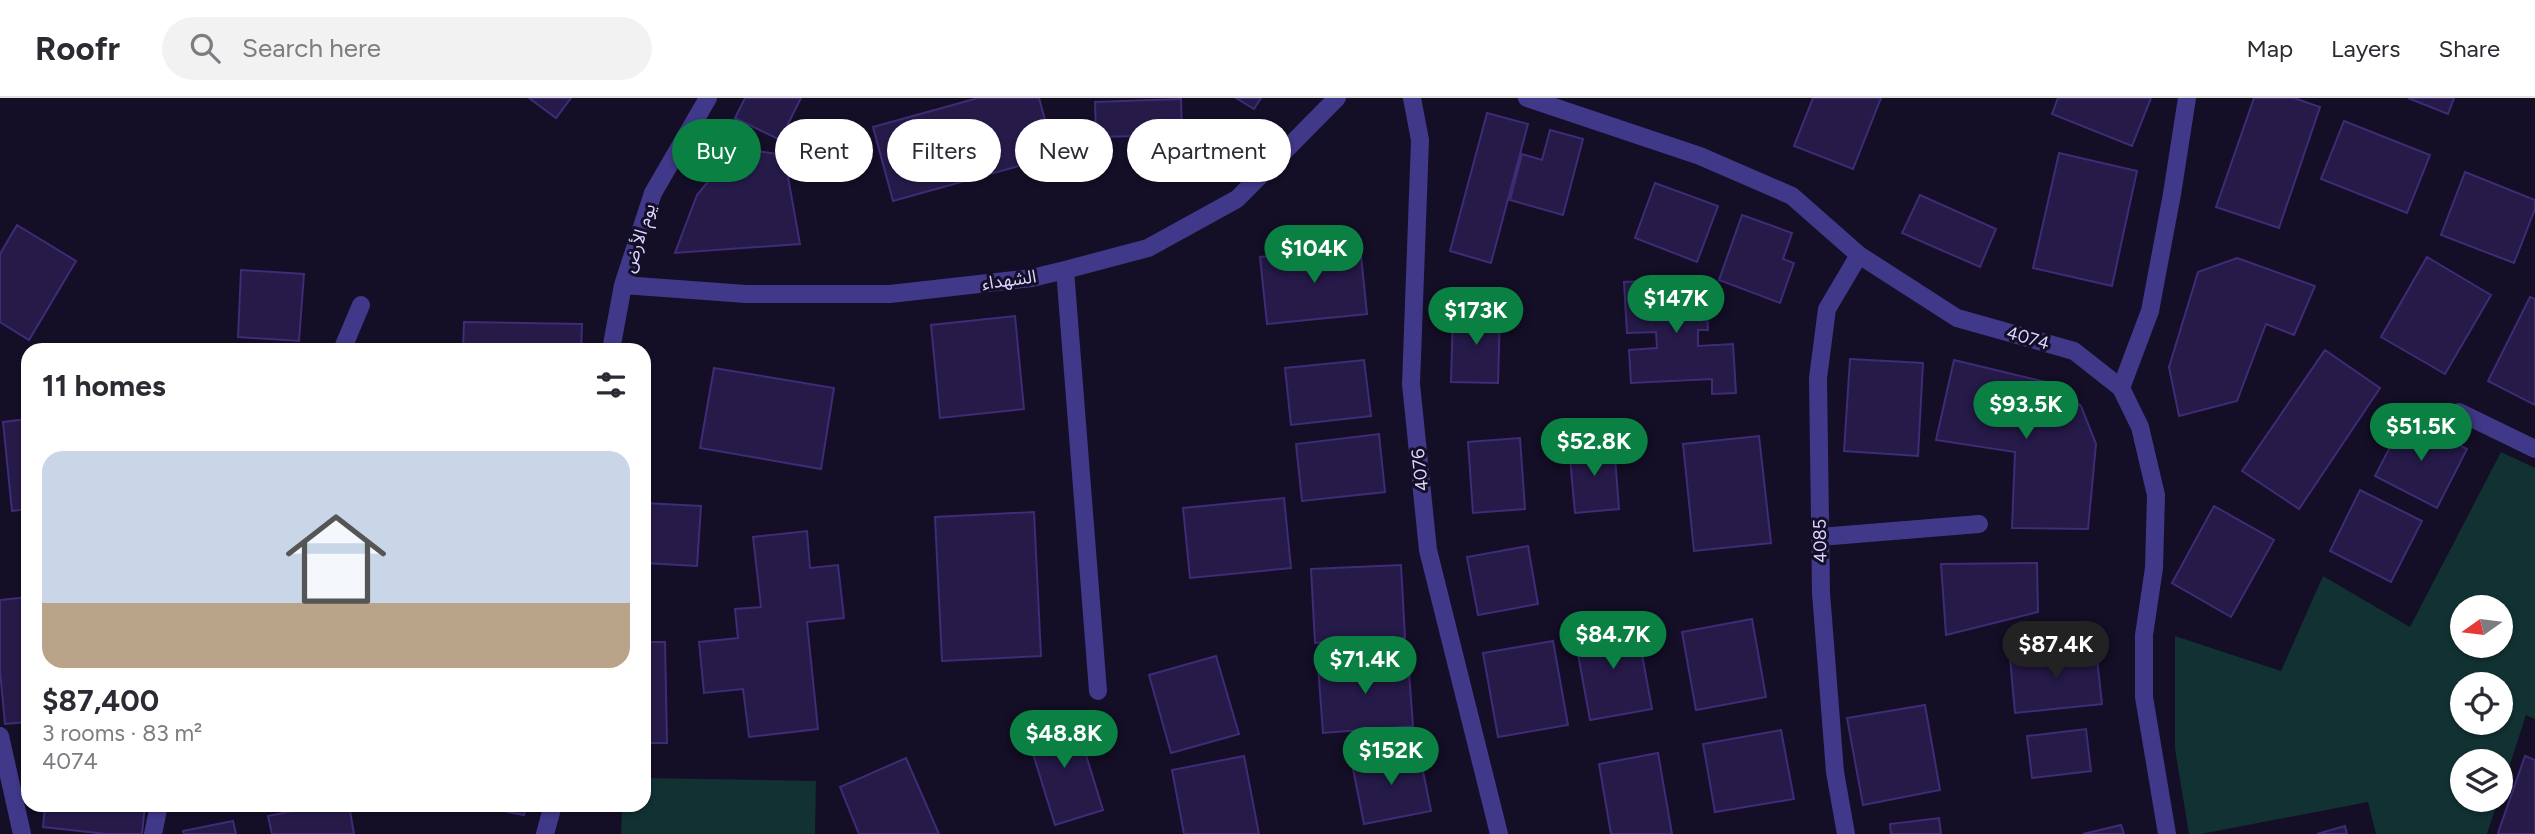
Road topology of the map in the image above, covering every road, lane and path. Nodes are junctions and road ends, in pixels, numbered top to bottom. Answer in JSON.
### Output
{"nodes":[{"id":1,"x":708,"y":98,"type":"edge"},
{"id":2,"x":1337,"y":98,"type":"edge"},
{"id":3,"x":1412,"y":98,"type":"edge"},
{"id":4,"x":1527,"y":98,"type":"edge"},
{"id":5,"x":2187,"y":98,"type":"edge"},
{"id":6,"x":1859,"y":255,"type":"junction"},
{"id":7,"x":1065,"y":270,"type":"junction"},
{"id":8,"x":623,"y":285,"type":"junction"},
{"id":9,"x":361,"y":305,"type":"dead end"},
{"id":10,"x":345,"y":343,"type":"edge"},
{"id":11,"x":612,"y":343,"type":"edge"},
{"id":12,"x":2121,"y":388,"type":"junction"},
{"id":13,"x":2459,"y":412,"type":"dead end"},
{"id":14,"x":2535,"y":449,"type":"edge"},
{"id":15,"x":1979,"y":524,"type":"dead end"},
{"id":16,"x":1821,"y":537,"type":"junction"},
{"id":17,"x":1098,"y":691,"type":"dead end"},
{"id":18,"x":0,"y":736,"type":"edge"},
{"id":19,"x":158,"y":812,"type":"edge"},
{"id":20,"x":552,"y":812,"type":"edge"},
{"id":21,"x":22,"y":834,"type":"edge"},
{"id":22,"x":153,"y":834,"type":"edge"},
{"id":23,"x":545,"y":834,"type":"edge"},
{"id":24,"x":1499,"y":834,"type":"edge"},
{"id":25,"x":1846,"y":834,"type":"edge"},
{"id":26,"x":2166,"y":834,"type":"edge"}],
"edges":[{"from":1,"to":8,"type":"street","name":"يوم الأرض"},
{"from":2,"to":7,"type":"street","name":"الشهداء"},
{"from":3,"to":24,"type":"street","name":"4076"},
{"from":4,"to":6,"type":"street","name":"4074"},
{"from":5,"to":12,"type":"street"},
{"from":6,"to":12,"type":"street","name":"4074"},
{"from":6,"to":16,"type":"street","name":"4085"},
{"from":7,"to":8,"type":"street","name":"الشهداء"},
{"from":7,"to":17,"type":"street"},
{"from":8,"to":11,"type":"street","name":"يوم الأرض"},
{"from":9,"to":10,"type":"street"},
{"from":12,"to":26,"type":"street","name":"4074"},
{"from":13,"to":14,"type":"street"},
{"from":15,"to":16,"type":"street"},
{"from":16,"to":25,"type":"street","name":"4085"},
{"from":18,"to":21,"type":"street"},
{"from":19,"to":22,"type":"street"},
{"from":20,"to":23,"type":"street"}]}
